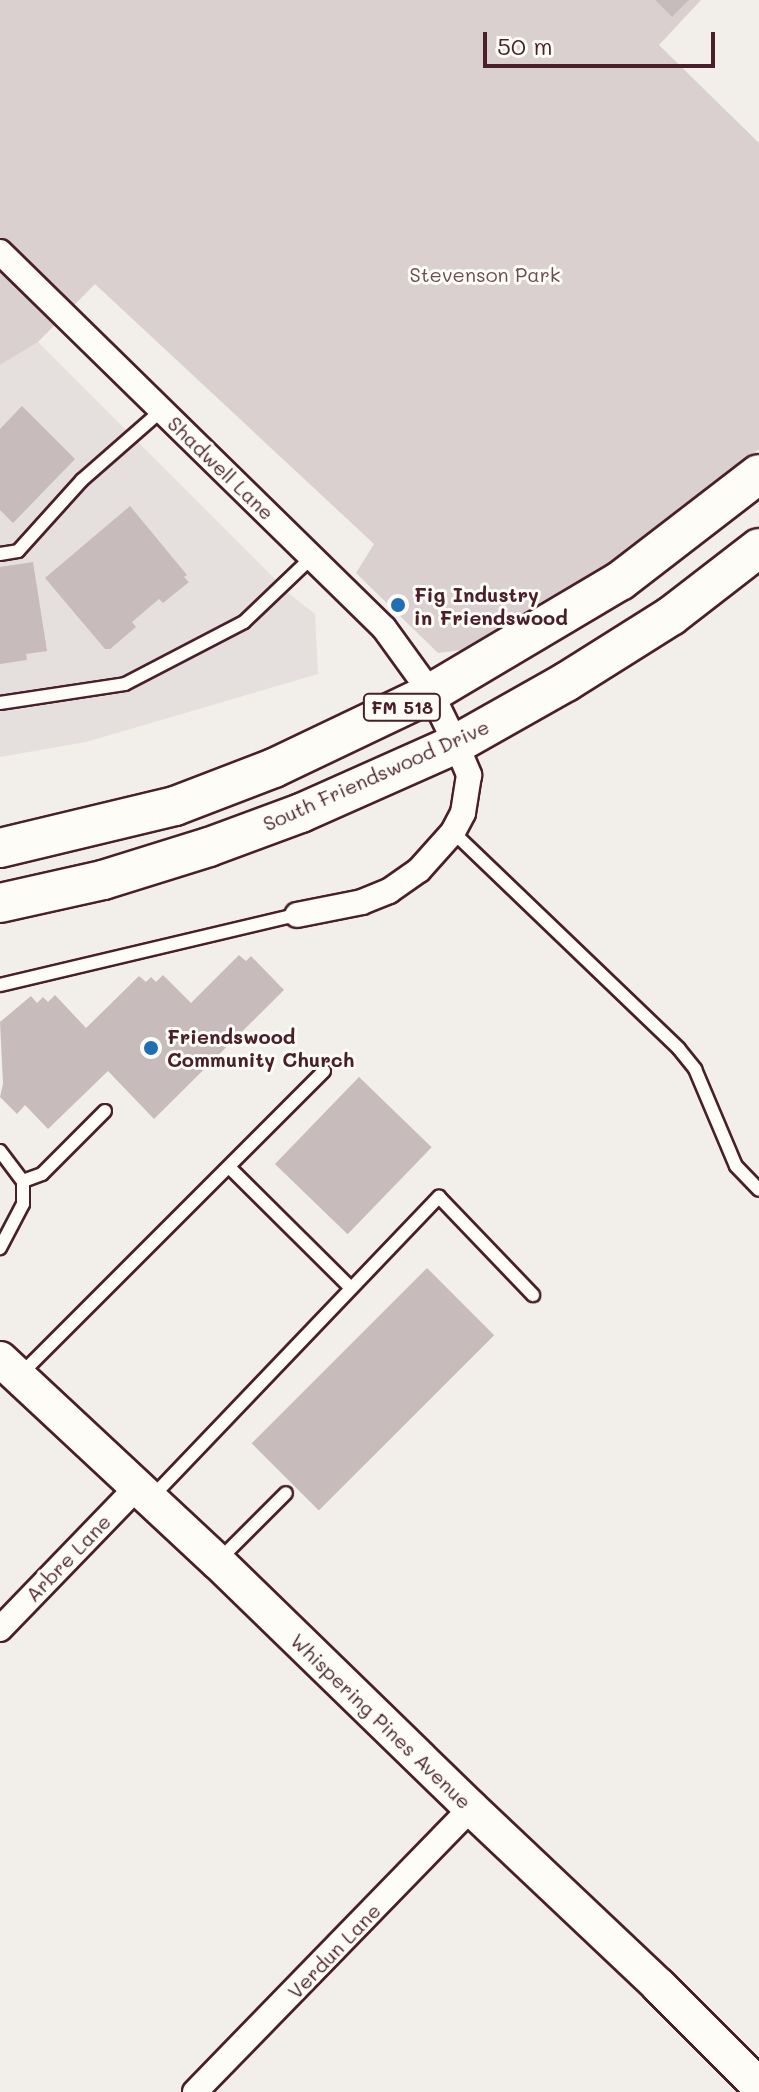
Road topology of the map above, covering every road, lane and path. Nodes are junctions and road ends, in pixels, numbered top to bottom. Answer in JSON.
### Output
{"nodes":[{"id":1,"x":0,"y":252,"type":"edge"},
{"id":2,"x":162,"y":410,"type":"junction"},
{"id":3,"x":759,"y":474,"type":"edge"},
{"id":4,"x":759,"y":548,"type":"edge"},
{"id":5,"x":0,"y":554,"type":"edge"},
{"id":6,"x":312,"y":557,"type":"junction"},
{"id":7,"x":431,"y":693,"type":"junction"},
{"id":8,"x":0,"y":703,"type":"edge"},
{"id":9,"x":456,"y":744,"type":"junction"},
{"id":10,"x":453,"y":832,"type":"junction"},
{"id":11,"x":0,"y":848,"type":"edge"},
{"id":12,"x":0,"y":903,"type":"edge"},
{"id":13,"x":297,"y":915,"type":"joint"},
{"id":14,"x":0,"y":985,"type":"edge"},
{"id":15,"x":324,"y":1071,"type":"dead end"},
{"id":16,"x":105,"y":1111,"type":"dead end"},
{"id":17,"x":0,"y":1151,"type":"edge"},
{"id":18,"x":229,"y":1167,"type":"junction"},
{"id":19,"x":23,"y":1181,"type":"junction"},
{"id":20,"x":759,"y":1190,"type":"edge"},
{"id":21,"x":0,"y":1248,"type":"edge"},
{"id":22,"x":350,"y":1287,"type":"junction"},
{"id":23,"x":533,"y":1295,"type":"dead end"},
{"id":24,"x":9,"y":1368,"type":"edge"},
{"id":25,"x":143,"y":1493,"type":"junction"},
{"id":26,"x":286,"y":1493,"type":"dead end"},
{"id":27,"x":218,"y":1562,"type":"junction"},
{"id":28,"x":0,"y":1629,"type":"edge"},
{"id":29,"x":471,"y":1808,"type":"junction"},
{"id":30,"x":759,"y":2086,"type":"edge"},
{"id":31,"x":195,"y":2092,"type":"edge"}],
"edges":[{"from":1,"to":2,"type":"street","name":"Shadwell Lane"},
{"from":2,"to":5,"type":"lane"},
{"from":2,"to":6,"type":"street","name":"Shadwell Lane"},
{"from":3,"to":7,"type":"main road","number":"FM 518"},
{"from":4,"to":9,"type":"main road","name":"South Friendswood Drive","number":"FM 518"},
{"from":6,"to":7,"type":"street","name":"Shadwell Lane"},
{"from":6,"to":8,"type":"lane"},
{"from":7,"to":9,"type":"street","name":"Shadwell Lane"},
{"from":7,"to":11,"type":"main road","number":"FM 518"},
{"from":9,"to":10,"type":"street","name":"Shadwell Lane"},
{"from":9,"to":12,"type":"main road","name":"South Friendswood Drive","number":"FM 518"},
{"from":10,"to":13,"type":"street"},
{"from":10,"to":20,"type":"lane"},
{"from":13,"to":14,"type":"lane"},
{"from":15,"to":18,"type":"lane"},
{"from":16,"to":19,"type":"lane"},
{"from":17,"to":19,"type":"lane"},
{"from":18,"to":22,"type":"lane"},
{"from":18,"to":24,"type":"lane"},
{"from":19,"to":21,"type":"lane"},
{"from":22,"to":23,"type":"lane"},
{"from":22,"to":25,"type":"lane"},
{"from":24,"to":25,"type":"main road","name":"Whispering Pines Avenue"},
{"from":25,"to":27,"type":"main road","name":"Whispering Pines Avenue"},
{"from":25,"to":28,"type":"street","name":"Arbre Lane"},
{"from":26,"to":27,"type":"lane"},
{"from":27,"to":29,"type":"main road","name":"Whispering Pines Avenue"},
{"from":29,"to":30,"type":"main road","name":"Whispering Pines Avenue"},
{"from":29,"to":31,"type":"street","name":"Verdun Lane"}]}
